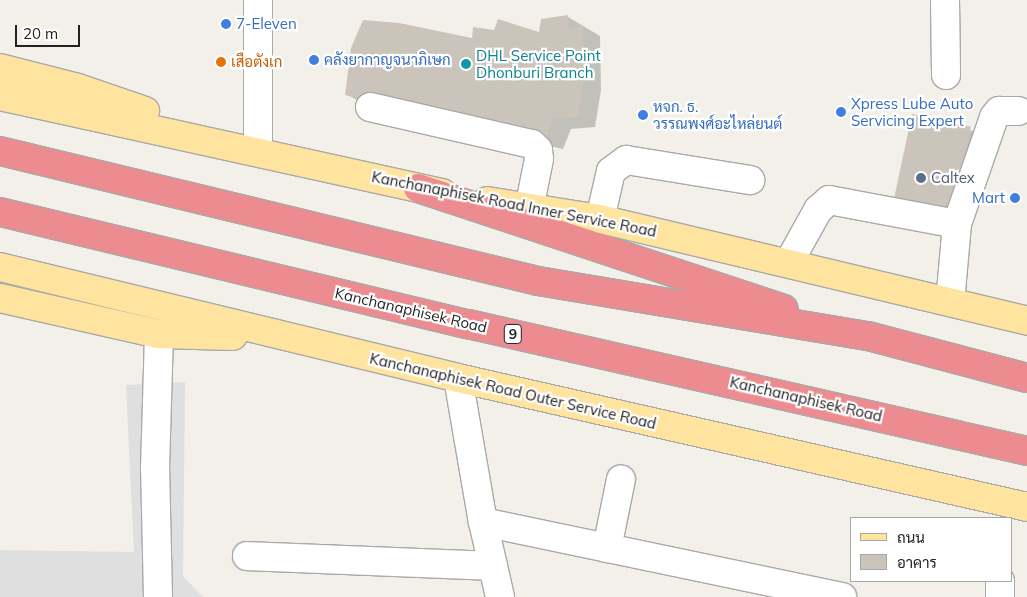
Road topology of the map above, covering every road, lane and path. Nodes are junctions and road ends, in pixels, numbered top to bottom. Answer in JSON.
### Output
{"nodes":[{"id":1,"x":258,"y":0,"type":"edge"},
{"id":2,"x":944,"y":0,"type":"edge"},
{"id":3,"x":0,"y":68,"type":"edge"},
{"id":4,"x":946,"y":75,"type":"dead end"},
{"id":5,"x":0,"y":96,"type":"edge"},
{"id":6,"x":370,"y":107,"type":"dead end"},
{"id":7,"x":1018,"y":111,"type":"dead end"},
{"id":8,"x":253,"y":149,"type":"junction"},
{"id":9,"x":0,"y":151,"type":"edge"},
{"id":10,"x":750,"y":180,"type":"dead end"},
{"id":11,"x":418,"y":188,"type":"junction"},
{"id":12,"x":529,"y":209,"type":"junction"},
{"id":13,"x":0,"y":212,"type":"edge"},
{"id":14,"x":600,"y":219,"type":"junction"},
{"id":15,"x":957,"y":224,"type":"junction"},
{"id":16,"x":789,"y":262,"type":"junction"},
{"id":17,"x":0,"y":267,"type":"edge"},
{"id":18,"x":0,"y":298,"type":"edge"},
{"id":19,"x":950,"y":302,"type":"junction"},
{"id":20,"x":1027,"y":321,"type":"edge"},
{"id":21,"x":159,"y":334,"type":"junction"},
{"id":22,"x":868,"y":336,"type":"junction"},
{"id":23,"x":287,"y":337,"type":"junction"},
{"id":24,"x":458,"y":378,"type":"junction"},
{"id":25,"x":1027,"y":378,"type":"edge"},
{"id":26,"x":1027,"y":451,"type":"edge"},
{"id":27,"x":621,"y":479,"type":"dead end"},
{"id":28,"x":1013,"y":509,"type":"edge"},
{"id":29,"x":483,"y":522,"type":"junction"},
{"id":30,"x":607,"y":548,"type":"junction"},
{"id":31,"x":247,"y":556,"type":"dead end"},
{"id":32,"x":493,"y":566,"type":"junction"},
{"id":33,"x":1000,"y":582,"type":"edge"},
{"id":34,"x":158,"y":597,"type":"edge"},
{"id":35,"x":500,"y":597,"type":"edge"},
{"id":36,"x":842,"y":597,"type":"edge"},
{"id":37,"x":1000,"y":597,"type":"edge"}],
"edges":[{"from":1,"to":8,"type":"street"},
{"from":2,"to":4,"type":"street"},
{"from":3,"to":8,"type":"main road"},
{"from":5,"to":8,"type":"main road","name":"Kanchanaphisek Road Inner Service Road"},
{"from":6,"to":12,"type":"street"},
{"from":7,"to":15,"type":"street"},
{"from":8,"to":11,"type":"main road","name":"Kanchanaphisek Road Inner Service Road"},
{"from":9,"to":22,"type":"highway"},
{"from":10,"to":14,"type":"street"},
{"from":11,"to":12,"type":"main road","name":"Kanchanaphisek Road Inner Service Road"},
{"from":11,"to":22,"type":"highway"},
{"from":12,"to":14,"type":"main road","name":"Kanchanaphisek Road Inner Service Road"},
{"from":13,"to":26,"type":"highway","name":"Kanchanaphisek Road","number":"9"},
{"from":14,"to":16,"type":"main road","name":"Kanchanaphisek Road Inner Service Road"},
{"from":15,"to":16,"type":"street"},
{"from":15,"to":19,"type":"street"},
{"from":16,"to":19,"type":"main road","name":"Kanchanaphisek Road Inner Service Road"},
{"from":17,"to":23,"type":"main road","name":"Kanchanaphisek Road Outer Service Road"},
{"from":18,"to":21,"type":"main road"},
{"from":19,"to":20,"type":"main road","name":"Kanchanaphisek Road Inner Service Road"},
{"from":21,"to":23,"type":"main road"},
{"from":21,"to":34,"type":"street"},
{"from":22,"to":25,"type":"highway"},
{"from":23,"to":24,"type":"main road","name":"Kanchanaphisek Road Outer Service Road"},
{"from":24,"to":28,"type":"main road","name":"Kanchanaphisek Road Outer Service Road"},
{"from":24,"to":29,"type":"street"},
{"from":27,"to":30,"type":"street"},
{"from":29,"to":30,"type":"street"},
{"from":29,"to":32,"type":"street"},
{"from":30,"to":36,"type":"street"},
{"from":31,"to":32,"type":"street"},
{"from":32,"to":35,"type":"street"},
{"from":33,"to":37,"type":"street"}]}
